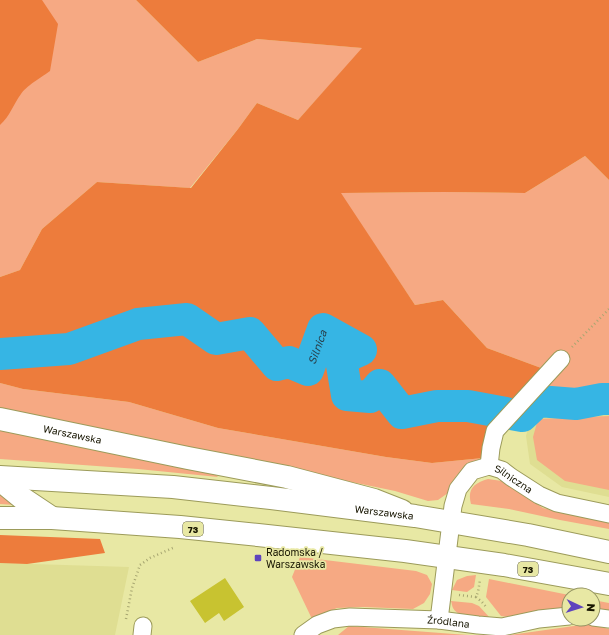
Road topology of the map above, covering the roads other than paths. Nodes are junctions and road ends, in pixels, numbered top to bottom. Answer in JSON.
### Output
{"nodes":[{"id":1,"x":561,"y":359,"type":"road end"},
{"id":2,"x":0,"y":419,"type":"edge"},
{"id":3,"x":489,"y":466,"type":"junction"},
{"id":4,"x":0,"y":477,"type":"edge"},
{"id":5,"x":0,"y":480,"type":"edge"},
{"id":6,"x":609,"y":514,"type":"edge"},
{"id":7,"x":415,"y":516,"type":"junction"},
{"id":8,"x":0,"y":518,"type":"edge"},
{"id":9,"x":52,"y":518,"type":"junction"},
{"id":10,"x":451,"y":522,"type":"junction"},
{"id":11,"x":609,"y":552,"type":"edge"},
{"id":12,"x":447,"y":556,"type":"junction"},
{"id":13,"x":609,"y":584,"type":"edge"},
{"id":14,"x":561,"y":617,"type":"edge"},
{"id":15,"x":439,"y":620,"type":"junction"},
{"id":16,"x":303,"y":635,"type":"edge"}],
"edges":[{"from":1,"to":3,"type":"street"},
{"from":2,"to":7,"type":"main road","name":"Warszawska"},
{"from":3,"to":6,"type":"street","name":"Silniczna"},
{"from":3,"to":10,"type":"street","name":"Silniczna"},
{"from":4,"to":7,"type":"main road","name":"Warszawska"},
{"from":5,"to":9,"type":"main road"},
{"from":7,"to":10,"type":"main road"},
{"from":8,"to":9,"type":"main road","number":"73"},
{"from":9,"to":12,"type":"main road","number":"73"},
{"from":10,"to":11,"type":"main road"},
{"from":10,"to":12,"type":"street","name":"Silniczna"},
{"from":12,"to":13,"type":"main road","number":"73"},
{"from":12,"to":15,"type":"street","name":"Silniczna"},
{"from":14,"to":15,"type":"street","name":"Źródlana"},
{"from":15,"to":16,"type":"street","name":"Źródlana"}]}
